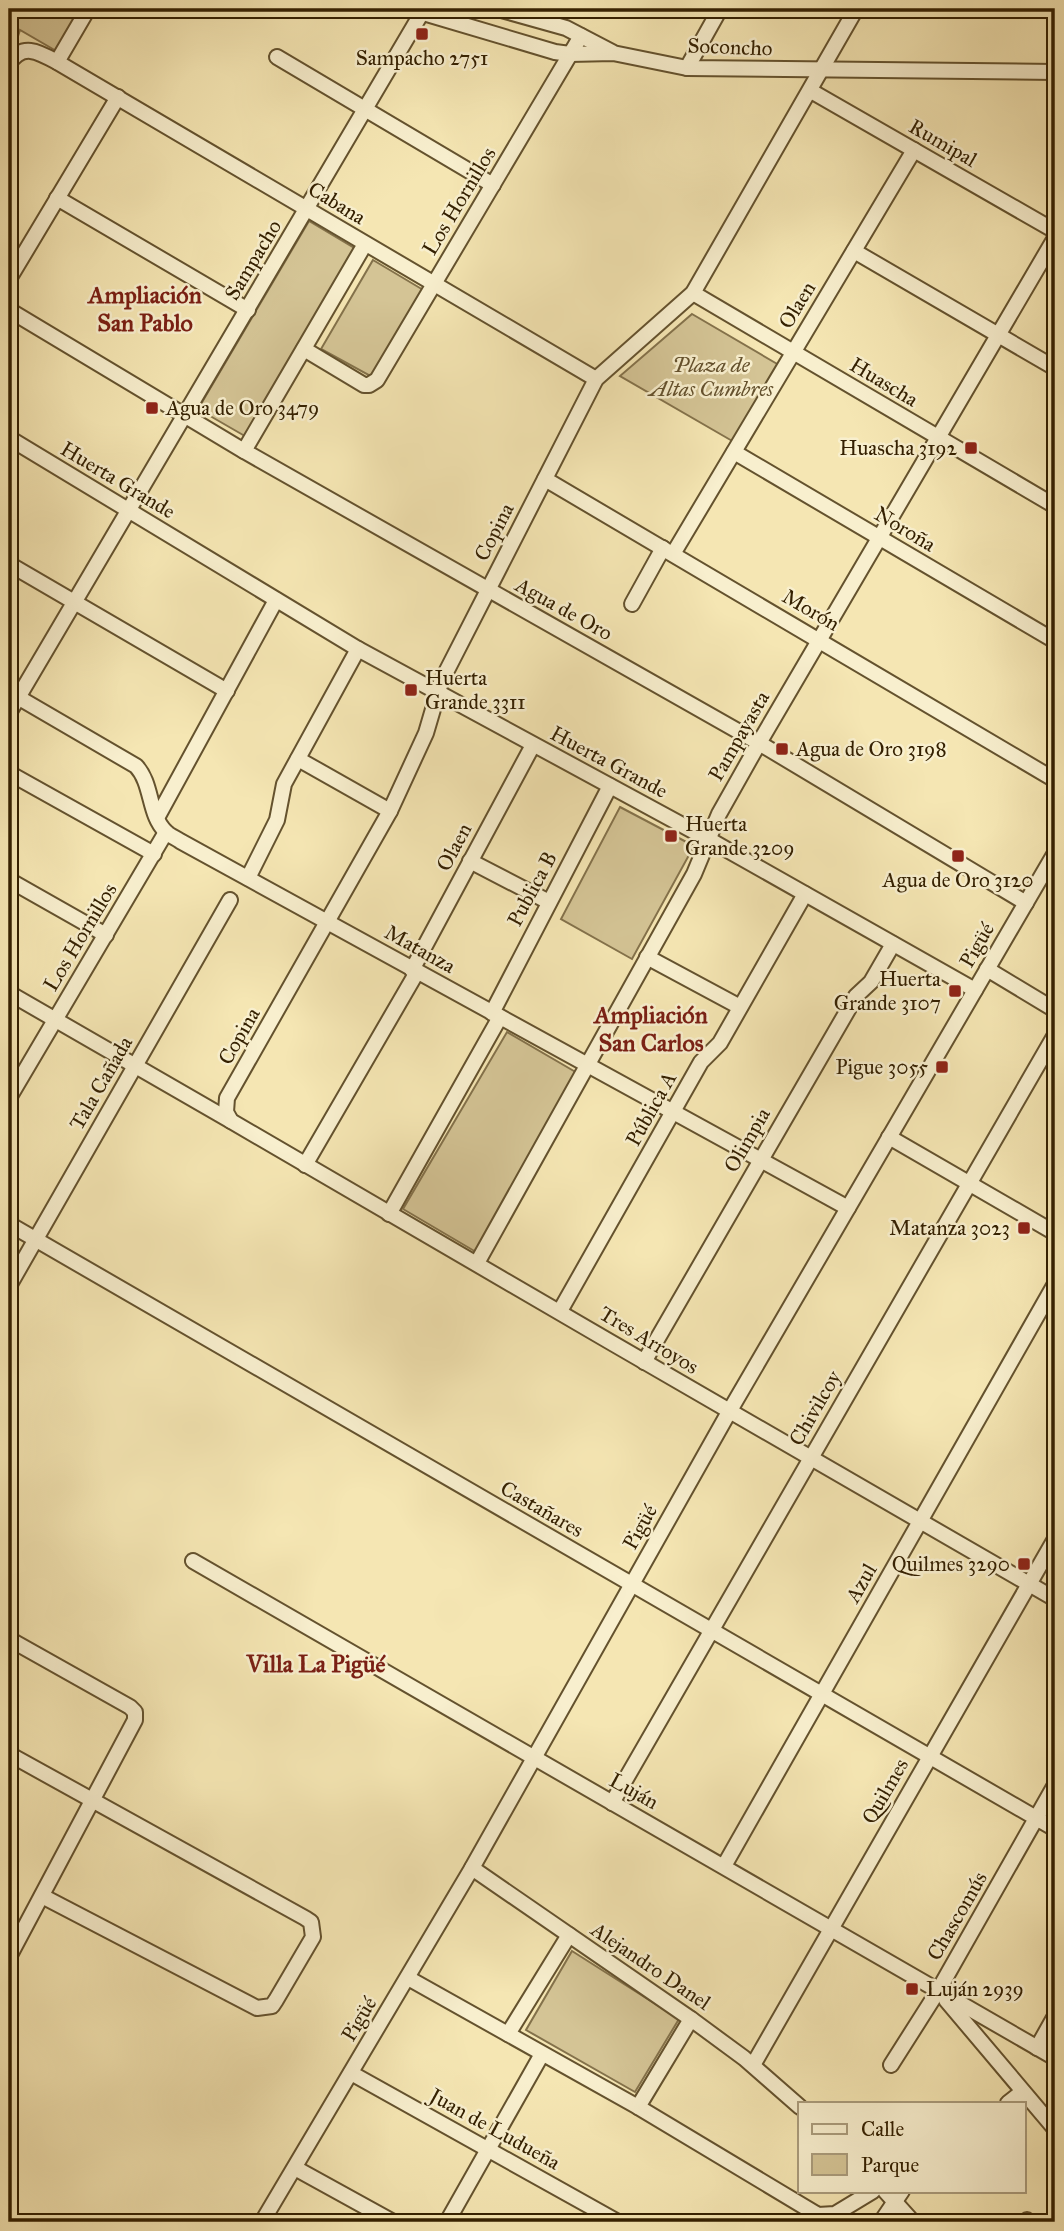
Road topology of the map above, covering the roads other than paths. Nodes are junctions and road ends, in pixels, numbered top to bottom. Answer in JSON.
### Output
{"nodes":[{"id":1,"x":88,"y":9,"type":"edge"},
{"id":2,"x":498,"y":9,"type":"edge"},
{"id":3,"x":720,"y":9,"type":"edge"},
{"id":4,"x":856,"y":9,"type":"edge"},
{"id":5,"x":419,"y":10,"type":"edge"},
{"id":6,"x":581,"y":36,"type":"junction"},
{"id":7,"x":613,"y":53,"type":"junction"},
{"id":8,"x":570,"y":54,"type":"junction"},
{"id":9,"x":277,"y":57,"type":"dead end"},
{"id":10,"x":57,"y":62,"type":"junction"},
{"id":11,"x":9,"y":64,"type":"edge"},
{"id":12,"x":687,"y":68,"type":"junction"},
{"id":13,"x":821,"y":71,"type":"junction"},
{"id":14,"x":1055,"y":72,"type":"edge"},
{"id":15,"x":811,"y":91,"type":"junction"},
{"id":16,"x":118,"y":97,"type":"junction"},
{"id":17,"x":365,"y":110,"type":"junction"},
{"id":18,"x":914,"y":150,"type":"junction"},
{"id":19,"x":493,"y":185,"type":"junction"},
{"id":20,"x":57,"y":198,"type":"junction"},
{"id":21,"x":308,"y":209,"type":"junction"},
{"id":22,"x":1055,"y":231,"type":"edge"},
{"id":23,"x":1055,"y":238,"type":"edge"},
{"id":24,"x":365,"y":244,"type":"junction"},
{"id":25,"x":854,"y":251,"type":"junction"},
{"id":26,"x":9,"y":279,"type":"edge"},
{"id":27,"x":434,"y":284,"type":"junction"},
{"id":28,"x":693,"y":293,"type":"junction"},
{"id":29,"x":9,"y":310,"type":"edge"},
{"id":30,"x":248,"y":310,"type":"junction"},
{"id":31,"x":998,"y":335,"type":"junction"},
{"id":32,"x":304,"y":349,"type":"junction"},
{"id":33,"x":793,"y":353,"type":"junction"},
{"id":34,"x":1055,"y":368,"type":"edge"},
{"id":35,"x":596,"y":379,"type":"junction"},
{"id":36,"x":183,"y":416,"type":"junction"},
{"id":37,"x":9,"y":438,"type":"edge"},
{"id":38,"x":937,"y":438,"type":"junction"},
{"id":39,"x":244,"y":452,"type":"junction"},
{"id":40,"x":734,"y":452,"type":"junction"},
{"id":41,"x":545,"y":479,"type":"junction"},
{"id":42,"x":1055,"y":506,"type":"edge"},
{"id":43,"x":128,"y":510,"type":"junction"},
{"id":44,"x":879,"y":537,"type":"junction"},
{"id":45,"x":668,"y":551,"type":"junction"},
{"id":46,"x":9,"y":564,"type":"edge"},
{"id":47,"x":488,"y":590,"type":"junction"},
{"id":48,"x":276,"y":600,"type":"junction"},
{"id":49,"x":74,"y":602,"type":"junction"},
{"id":50,"x":632,"y":604,"type":"dead end"},
{"id":51,"x":818,"y":639,"type":"junction"},
{"id":52,"x":1055,"y":641,"type":"edge"},
{"id":53,"x":358,"y":649,"type":"junction"},
{"id":54,"x":226,"y":691,"type":"junction"},
{"id":55,"x":437,"y":692,"type":"junction"},
{"id":56,"x":13,"y":695,"type":"edge"},
{"id":57,"x":9,"y":713,"type":"edge"},
{"id":58,"x":759,"y":743,"type":"junction"},
{"id":59,"x":533,"y":745,"type":"junction"},
{"id":60,"x":298,"y":759,"type":"junction"},
{"id":61,"x":9,"y":773,"type":"edge"},
{"id":62,"x":1055,"y":780,"type":"edge"},
{"id":63,"x":610,"y":786,"type":"junction"},
{"id":64,"x":390,"y":811,"type":"junction"},
{"id":65,"x":157,"y":818,"type":"junction"},
{"id":66,"x":166,"y":832,"type":"junction"},
{"id":67,"x":708,"y":839,"type":"junction"},
{"id":68,"x":1055,"y":853,"type":"edge"},
{"id":69,"x":154,"y":854,"type":"junction"},
{"id":70,"x":470,"y":861,"type":"junction"},
{"id":71,"x":248,"y":878,"type":"junction"},
{"id":72,"x":9,"y":880,"type":"edge"},
{"id":73,"x":805,"y":894,"type":"junction"},
{"id":74,"x":230,"y":900,"type":"dead end"},
{"id":75,"x":549,"y":902,"type":"junction"},
{"id":76,"x":1026,"y":903,"type":"junction"},
{"id":77,"x":328,"y":923,"type":"junction"},
{"id":78,"x":106,"y":936,"type":"junction"},
{"id":79,"x":893,"y":944,"type":"junction"},
{"id":80,"x":647,"y":957,"type":"junction"},
{"id":81,"x":987,"y":969,"type":"junction"},
{"id":82,"x":414,"y":971,"type":"junction"},
{"id":83,"x":975,"y":990,"type":"junction"},
{"id":84,"x":9,"y":993,"type":"edge"},
{"id":85,"x":740,"y":1007,"type":"junction"},
{"id":86,"x":1055,"y":1010,"type":"edge"},
{"id":87,"x":496,"y":1015,"type":"junction"},
{"id":88,"x":55,"y":1020,"type":"junction"},
{"id":89,"x":1055,"y":1035,"type":"edge"},
{"id":90,"x":587,"y":1065,"type":"junction"},
{"id":91,"x":135,"y":1066,"type":"junction"},
{"id":92,"x":9,"y":1098,"type":"edge"},
{"id":93,"x":674,"y":1112,"type":"junction"},
{"id":94,"x":228,"y":1117,"type":"junction"},
{"id":95,"x":889,"y":1137,"type":"junction"},
{"id":96,"x":759,"y":1160,"type":"junction"},
{"id":97,"x":305,"y":1165,"type":"junction"},
{"id":98,"x":969,"y":1183,"type":"junction"},
{"id":99,"x":848,"y":1208,"type":"junction"},
{"id":100,"x":389,"y":1214,"type":"junction"},
{"id":101,"x":9,"y":1224,"type":"edge"},
{"id":102,"x":1055,"y":1233,"type":"edge"},
{"id":103,"x":36,"y":1240,"type":"junction"},
{"id":104,"x":477,"y":1263,"type":"junction"},
{"id":105,"x":1055,"y":1284,"type":"edge"},
{"id":106,"x":9,"y":1286,"type":"edge"},
{"id":107,"x":560,"y":1311,"type":"junction"},
{"id":108,"x":644,"y":1362,"type":"junction"},
{"id":109,"x":729,"y":1412,"type":"junction"},
{"id":110,"x":810,"y":1458,"type":"junction"},
{"id":111,"x":920,"y":1522,"type":"junction"},
{"id":112,"x":1055,"y":1539,"type":"edge"},
{"id":113,"x":193,"y":1561,"type":"dead end"},
{"id":114,"x":1030,"y":1584,"type":"junction"},
{"id":115,"x":632,"y":1585,"type":"junction"},
{"id":116,"x":1055,"y":1599,"type":"edge"},
{"id":117,"x":711,"y":1630,"type":"junction"},
{"id":118,"x":9,"y":1639,"type":"edge"},
{"id":119,"x":822,"y":1694,"type":"junction"},
{"id":120,"x":9,"y":1754,"type":"edge"},
{"id":121,"x":929,"y":1757,"type":"junction"},
{"id":122,"x":534,"y":1759,"type":"junction"},
{"id":123,"x":1055,"y":1785,"type":"edge"},
{"id":124,"x":94,"y":1801,"type":"junction"},
{"id":125,"x":612,"y":1803,"type":"junction"},
{"id":126,"x":1037,"y":1818,"type":"junction"},
{"id":127,"x":1055,"y":1829,"type":"edge"},
{"id":128,"x":724,"y":1866,"type":"junction"},
{"id":129,"x":472,"y":1868,"type":"junction"},
{"id":130,"x":42,"y":1896,"type":"junction"},
{"id":131,"x":830,"y":1927,"type":"junction"},
{"id":132,"x":569,"y":1935,"type":"junction"},
{"id":133,"x":9,"y":1957,"type":"edge"},
{"id":134,"x":408,"y":1978,"type":"junction"},
{"id":135,"x":939,"y":1991,"type":"junction"},
{"id":136,"x":1055,"y":2016,"type":"edge"},
{"id":137,"x":691,"y":2019,"type":"junction"},
{"id":138,"x":508,"y":2034,"type":"junction"},
{"id":139,"x":1037,"y":2048,"type":"junction"},
{"id":140,"x":542,"y":2054,"type":"junction"},
{"id":141,"x":1055,"y":2058,"type":"edge"},
{"id":142,"x":752,"y":2065,"type":"junction"},
{"id":143,"x":891,"y":2065,"type":"dead end"},
{"id":144,"x":351,"y":2073,"type":"junction"},
{"id":145,"x":1023,"y":2092,"type":"junction"},
{"id":146,"x":1009,"y":2102,"type":"edge"},
{"id":147,"x":798,"y":2105,"type":"edge"},
{"id":148,"x":638,"y":2107,"type":"junction"},
{"id":149,"x":1055,"y":2129,"type":"edge"},
{"id":150,"x":488,"y":2150,"type":"junction"},
{"id":151,"x":295,"y":2168,"type":"junction"},
{"id":152,"x":871,"y":2192,"type":"edge"},
{"id":153,"x":893,"y":2194,"type":"edge"},
{"id":154,"x":262,"y":2222,"type":"edge"},
{"id":155,"x":393,"y":2222,"type":"edge"},
{"id":156,"x":447,"y":2222,"type":"edge"},
{"id":157,"x":618,"y":2222,"type":"edge"},
{"id":158,"x":881,"y":2222,"type":"edge"},
{"id":159,"x":913,"y":2222,"type":"edge"}],
"edges":[{"from":1,"to":10,"type":"street"},
{"from":2,"to":6,"type":"street"},
{"from":3,"to":12,"type":"street"},
{"from":4,"to":13,"type":"street","name":"Copina"},
{"from":5,"to":8,"type":"street","name":"Soconcho"},
{"from":5,"to":17,"type":"street","name":"Sampacho"},
{"from":6,"to":7,"type":"street"},
{"from":6,"to":8,"type":"street","name":"Los Hornillos"},
{"from":7,"to":8,"type":"street","name":"Soconcho"},
{"from":7,"to":12,"type":"street","name":"Soconcho"},
{"from":8,"to":19,"type":"street","name":"Los Hornillos"},
{"from":9,"to":17,"type":"street"},
{"from":10,"to":11,"type":"street"},
{"from":10,"to":16,"type":"street","name":"Cabana"},
{"from":12,"to":13,"type":"street","name":"Soconcho"},
{"from":13,"to":14,"type":"street","name":"Soconcho"},
{"from":13,"to":15,"type":"street","name":"Copina"},
{"from":15,"to":18,"type":"street","name":"Rumipal"},
{"from":15,"to":28,"type":"street","name":"Copina"},
{"from":16,"to":20,"type":"street"},
{"from":16,"to":21,"type":"street","name":"Cabana"},
{"from":17,"to":19,"type":"street"},
{"from":17,"to":21,"type":"street","name":"Sampacho"},
{"from":18,"to":22,"type":"street","name":"Rumipal"},
{"from":18,"to":25,"type":"street","name":"Olaen"},
{"from":19,"to":27,"type":"street","name":"Los Hornillos"},
{"from":20,"to":26,"type":"street"},
{"from":20,"to":30,"type":"street"},
{"from":21,"to":24,"type":"street","name":"Cabana"},
{"from":21,"to":30,"type":"street","name":"Sampacho"},
{"from":23,"to":31,"type":"street","name":"Pampayasta"},
{"from":24,"to":27,"type":"street","name":"Cabana"},
{"from":24,"to":32,"type":"street"},
{"from":25,"to":31,"type":"street"},
{"from":25,"to":33,"type":"street","name":"Olaen"},
{"from":27,"to":32,"type":"street","name":"Los Hornillos"},
{"from":27,"to":35,"type":"street","name":"Cabana"},
{"from":28,"to":33,"type":"street","name":"Huascha"},
{"from":28,"to":35,"type":"street","name":"Copina"},
{"from":29,"to":36,"type":"street","name":"Agua de Oro"},
{"from":30,"to":36,"type":"street","name":"Sampacho"},
{"from":31,"to":34,"type":"street"},
{"from":31,"to":38,"type":"street","name":"Pampayasta"},
{"from":32,"to":39,"type":"street"},
{"from":33,"to":38,"type":"street","name":"Huascha"},
{"from":33,"to":40,"type":"street","name":"Olaen"},
{"from":35,"to":41,"type":"street","name":"Copina"},
{"from":36,"to":39,"type":"street","name":"Agua de Oro"},
{"from":36,"to":43,"type":"street","name":"Sampacho"},
{"from":37,"to":43,"type":"street","name":"Huerta Grande"},
{"from":38,"to":42,"type":"street","name":"Huascha"},
{"from":38,"to":44,"type":"street","name":"Pampayasta"},
{"from":39,"to":47,"type":"street","name":"Agua de Oro"},
{"from":40,"to":44,"type":"street","name":"Noroña"},
{"from":40,"to":45,"type":"street","name":"Olaen"},
{"from":41,"to":45,"type":"street","name":"Morón"},
{"from":41,"to":47,"type":"street","name":"Copina"},
{"from":43,"to":48,"type":"street","name":"Huerta Grande"},
{"from":43,"to":49,"type":"street","name":"Sampacho"},
{"from":44,"to":51,"type":"street","name":"Pampayasta"},
{"from":44,"to":52,"type":"street","name":"Noroña"},
{"from":45,"to":50,"type":"street","name":"Olaen"},
{"from":45,"to":51,"type":"street","name":"Morón"},
{"from":46,"to":49,"type":"street"},
{"from":47,"to":55,"type":"street","name":"Copina"},
{"from":47,"to":58,"type":"street","name":"Agua de Oro"},
{"from":48,"to":53,"type":"street","name":"Huerta Grande"},
{"from":48,"to":54,"type":"street"},
{"from":49,"to":54,"type":"street"},
{"from":49,"to":56,"type":"street","name":"Sampacho"},
{"from":51,"to":58,"type":"street","name":"Pampayasta"},
{"from":51,"to":62,"type":"street","name":"Morón"},
{"from":53,"to":55,"type":"street","name":"Huerta Grande"},
{"from":53,"to":60,"type":"street"},
{"from":54,"to":65,"type":"street"},
{"from":55,"to":59,"type":"street","name":"Huerta Grande"},
{"from":55,"to":64,"type":"street","name":"Copina"},
{"from":56,"to":57,"type":"street","name":"Sampacho"},
{"from":56,"to":65,"type":"street","name":"Matanza"},
{"from":58,"to":67,"type":"street","name":"Pampayasta"},
{"from":58,"to":76,"type":"street","name":"Agua de Oro"},
{"from":59,"to":63,"type":"street","name":"Huerta Grande"},
{"from":59,"to":70,"type":"street","name":"Olaen"},
{"from":60,"to":64,"type":"street"},
{"from":60,"to":71,"type":"street"},
{"from":61,"to":69,"type":"street"},
{"from":63,"to":67,"type":"street","name":"Huerta Grande"},
{"from":63,"to":75,"type":"street","name":"Publica B"},
{"from":64,"to":77,"type":"street","name":"Copina"},
{"from":65,"to":66,"type":"street","name":"Matanza"},
{"from":66,"to":69,"type":"street","name":"Los Hornillos"},
{"from":66,"to":71,"type":"street","name":"Matanza"},
{"from":67,"to":73,"type":"street","name":"Huerta Grande"},
{"from":67,"to":80,"type":"street","name":"Pampayasta"},
{"from":68,"to":76,"type":"street","name":"Pigüé"},
{"from":69,"to":78,"type":"street","name":"Los Hornillos"},
{"from":70,"to":75,"type":"street"},
{"from":70,"to":82,"type":"street","name":"Olaen"},
{"from":71,"to":77,"type":"street","name":"Matanza"},
{"from":72,"to":78,"type":"street"},
{"from":73,"to":79,"type":"street","name":"Huerta Grande"},
{"from":73,"to":85,"type":"street","name":"Pública A"},
{"from":74,"to":91,"type":"street","name":"Tala Cañada"},
{"from":75,"to":87,"type":"street","name":"Publica B"},
{"from":76,"to":81,"type":"street","name":"Pigüé"},
{"from":77,"to":82,"type":"street","name":"Matanza"},
{"from":77,"to":94,"type":"street","name":"Copina"},
{"from":78,"to":88,"type":"street","name":"Los Hornillos"},
{"from":79,"to":83,"type":"street","name":"Huerta Grande"},
{"from":79,"to":96,"type":"street","name":"Olimpia"},
{"from":80,"to":85,"type":"street"},
{"from":80,"to":90,"type":"street","name":"Pampayasta"},
{"from":81,"to":83,"type":"street","name":"Pigüé"},
{"from":81,"to":86,"type":"street"},
{"from":82,"to":87,"type":"street","name":"Matanza"},
{"from":82,"to":97,"type":"street","name":"Olaen"},
{"from":83,"to":95,"type":"street","name":"Pigüé"},
{"from":84,"to":88,"type":"street","name":"Tres Arroyos"},
{"from":85,"to":93,"type":"street","name":"Pública A"},
{"from":87,"to":90,"type":"street","name":"Matanza"},
{"from":87,"to":100,"type":"street","name":"Publica B"},
{"from":88,"to":91,"type":"street","name":"Tres Arroyos"},
{"from":88,"to":92,"type":"street","name":"Los Hornillos"},
{"from":89,"to":98,"type":"street","name":"Chivilcoy"},
{"from":90,"to":93,"type":"street","name":"Matanza"},
{"from":90,"to":104,"type":"street","name":"Pampayasta"},
{"from":91,"to":94,"type":"street","name":"Tres Arroyos"},
{"from":91,"to":103,"type":"street","name":"Tala Cañada"},
{"from":93,"to":96,"type":"street","name":"Matanza"},
{"from":93,"to":107,"type":"street","name":"Pública A"},
{"from":94,"to":97,"type":"street","name":"Tres Arroyos"},
{"from":95,"to":98,"type":"street"},
{"from":95,"to":99,"type":"street","name":"Pigüé"},
{"from":96,"to":99,"type":"street","name":"Matanza"},
{"from":96,"to":108,"type":"street","name":"Olimpia"},
{"from":97,"to":100,"type":"street","name":"Tres Arroyos"},
{"from":98,"to":102,"type":"street"},
{"from":98,"to":110,"type":"street","name":"Chivilcoy"},
{"from":99,"to":109,"type":"street","name":"Pigüé"},
{"from":100,"to":104,"type":"street","name":"Tres Arroyos"},
{"from":101,"to":103,"type":"street","name":"Castañares"},
{"from":103,"to":106,"type":"street","name":"Tala Cañada"},
{"from":103,"to":115,"type":"street","name":"Castañares"},
{"from":104,"to":107,"type":"street","name":"Tres Arroyos"},
{"from":105,"to":111,"type":"street","name":"Azul"},
{"from":107,"to":108,"type":"street","name":"Tres Arroyos"},
{"from":108,"to":109,"type":"street","name":"Tres Arroyos"},
{"from":109,"to":110,"type":"street","name":"Tres Arroyos"},
{"from":109,"to":115,"type":"street","name":"Pigüé"},
{"from":110,"to":111,"type":"street","name":"Tres Arroyos"},
{"from":110,"to":117,"type":"street","name":"Chivilcoy"},
{"from":111,"to":114,"type":"street","name":"Tres Arroyos"},
{"from":111,"to":119,"type":"street","name":"Azul"},
{"from":112,"to":114,"type":"street","name":"Quilmes"},
{"from":113,"to":122,"type":"street","name":"Luján"},
{"from":114,"to":116,"type":"street","name":"Tres Arroyos"},
{"from":114,"to":121,"type":"street","name":"Quilmes"},
{"from":115,"to":117,"type":"street","name":"Castañares"},
{"from":115,"to":122,"type":"street","name":"Pigüé"},
{"from":117,"to":119,"type":"street","name":"Castañares"},
{"from":117,"to":125,"type":"street","name":"Chivilcoy"},
{"from":118,"to":124,"type":"street"},
{"from":119,"to":121,"type":"street","name":"Castañares"},
{"from":119,"to":128,"type":"street","name":"Azul"},
{"from":120,"to":124,"type":"street"},
{"from":121,"to":126,"type":"street","name":"Castañares"},
{"from":121,"to":131,"type":"street","name":"Quilmes"},
{"from":122,"to":125,"type":"street","name":"Luján"},
{"from":122,"to":129,"type":"street","name":"Pigüé"},
{"from":123,"to":126,"type":"street","name":"Chascomús"},
{"from":124,"to":130,"type":"street"},
{"from":124,"to":130,"type":"street"},
{"from":125,"to":128,"type":"street","name":"Luján"},
{"from":126,"to":127,"type":"street","name":"Castañares"},
{"from":126,"to":135,"type":"street","name":"Chascomús"},
{"from":128,"to":131,"type":"street","name":"Luján"},
{"from":129,"to":132,"type":"street","name":"Alejandro Danel"},
{"from":129,"to":134,"type":"street","name":"Pigüé"},
{"from":130,"to":133,"type":"street"},
{"from":131,"to":135,"type":"street","name":"Luján"},
{"from":131,"to":142,"type":"street","name":"Quilmes"},
{"from":132,"to":137,"type":"street","name":"Alejandro Danel"},
{"from":132,"to":138,"type":"street"},
{"from":134,"to":138,"type":"street"},
{"from":134,"to":144,"type":"street","name":"Pigüé"},
{"from":135,"to":139,"type":"street","name":"Luján"},
{"from":135,"to":143,"type":"street","name":"Chascomús"},
{"from":135,"to":145,"type":"street"},
{"from":136,"to":139,"type":"street"},
{"from":137,"to":142,"type":"street","name":"Alejandro Danel"},
{"from":137,"to":148,"type":"street"},
{"from":138,"to":140,"type":"street"},
{"from":139,"to":141,"type":"street","name":"Luján"},
{"from":140,"to":148,"type":"street"},
{"from":140,"to":150,"type":"street"},
{"from":142,"to":147,"type":"street","name":"Alejandro Danel"},
{"from":144,"to":150,"type":"street","name":"Juan de Ludueña"},
{"from":144,"to":151,"type":"street","name":"Pigüé"},
{"from":145,"to":146,"type":"street"},
{"from":145,"to":149,"type":"street"},
{"from":148,"to":152,"type":"street"},
{"from":150,"to":156,"type":"street"},
{"from":150,"to":157,"type":"street","name":"Juan de Ludueña"},
{"from":151,"to":154,"type":"street","name":"Pigüé"},
{"from":151,"to":155,"type":"street"},
{"from":153,"to":158,"type":"street"},
{"from":153,"to":159,"type":"street"}]}
